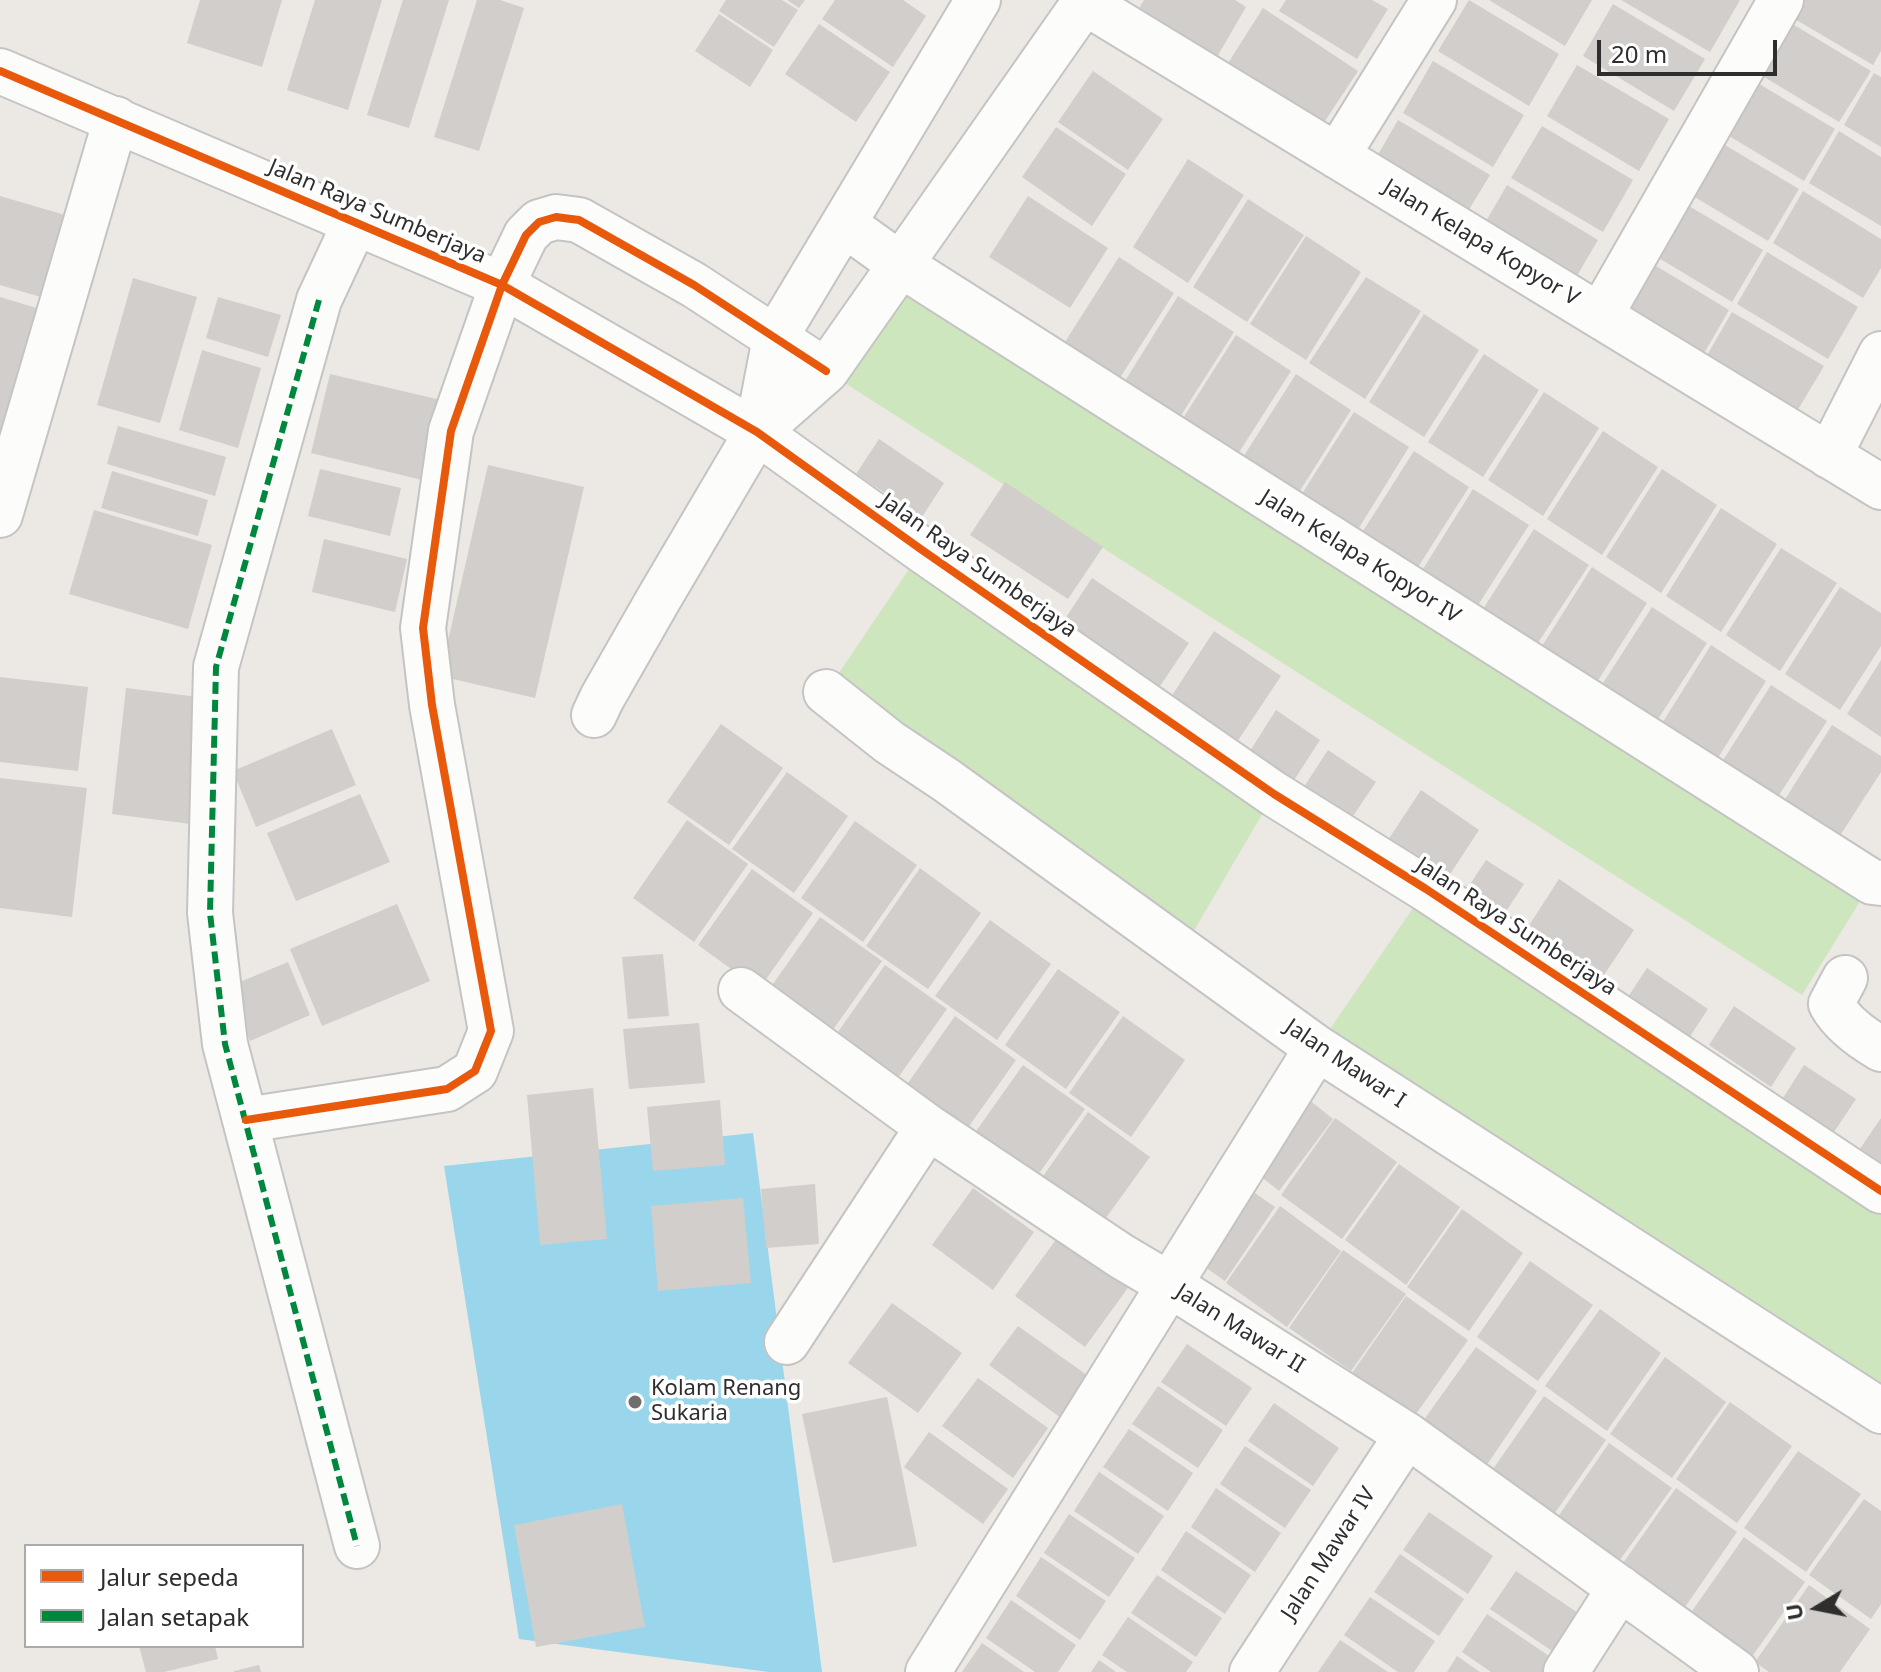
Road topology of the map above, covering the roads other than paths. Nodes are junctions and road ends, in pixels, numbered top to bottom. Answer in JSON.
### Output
{"nodes":[{"id":1,"x":978,"y":0,"type":"edge"},
{"id":2,"x":1434,"y":0,"type":"edge"},
{"id":3,"x":1781,"y":0,"type":"edge"},
{"id":4,"x":1084,"y":1,"type":"edge"},
{"id":5,"x":0,"y":71,"type":"edge"},
{"id":6,"x":116,"y":119,"type":"junction"},
{"id":7,"x":1337,"y":156,"type":"junction"},
{"id":8,"x":355,"y":223,"type":"junction"},
{"id":9,"x":844,"y":224,"type":"junction"},
{"id":10,"x":901,"y":265,"type":"junction"},
{"id":11,"x":502,"y":285,"type":"junction"},
{"id":12,"x":1600,"y":316,"type":"junction"},
{"id":13,"x":775,"y":338,"type":"junction"},
{"id":14,"x":1881,"y":354,"type":"edge"},
{"id":15,"x":826,"y":371,"type":"junction"},
{"id":16,"x":757,"y":432,"type":"junction"},
{"id":17,"x":1829,"y":456,"type":"junction"},
{"id":18,"x":1881,"y":487,"type":"edge"},
{"id":19,"x":0,"y":515,"type":"edge"},
{"id":20,"x":826,"y":692,"type":"dead end"},
{"id":21,"x":594,"y":715,"type":"dead end"},
{"id":22,"x":1881,"y":883,"type":"edge"},
{"id":23,"x":1845,"y":978,"type":"dead end"},
{"id":24,"x":741,"y":990,"type":"dead end"},
{"id":25,"x":1317,"y":1048,"type":"junction"},
{"id":26,"x":1881,"y":1049,"type":"edge"},
{"id":27,"x":246,"y":1120,"type":"junction"},
{"id":28,"x":928,"y":1127,"type":"junction"},
{"id":29,"x":1881,"y":1191,"type":"edge"},
{"id":30,"x":1170,"y":1285,"type":"junction"},
{"id":31,"x":787,"y":1342,"type":"dead end"},
{"id":32,"x":1881,"y":1411,"type":"edge"},
{"id":33,"x":1407,"y":1435,"type":"junction"},
{"id":34,"x":357,"y":1546,"type":"dead end"},
{"id":35,"x":1620,"y":1588,"type":"junction"},
{"id":36,"x":928,"y":1672,"type":"edge"},
{"id":37,"x":1252,"y":1672,"type":"edge"},
{"id":38,"x":1566,"y":1672,"type":"edge"},
{"id":39,"x":1736,"y":1672,"type":"edge"}],
"edges":[{"from":1,"to":9,"type":"street"},
{"from":2,"to":7,"type":"street"},
{"from":3,"to":12,"type":"street"},
{"from":4,"to":7,"type":"street","name":"Jalan Kelapa Kopyor V"},
{"from":4,"to":10,"type":"street"},
{"from":5,"to":6,"type":"street","name":"Jalan Raya Sumberjaya"},
{"from":6,"to":8,"type":"street","name":"Jalan Raya Sumberjaya"},
{"from":6,"to":19,"type":"street"},
{"from":7,"to":12,"type":"street","name":"Jalan Kelapa Kopyor V"},
{"from":8,"to":11,"type":"street","name":"Jalan Raya Sumberjaya"},
{"from":8,"to":27,"type":"street"},
{"from":9,"to":10,"type":"street","name":"Jalan Kelapa Kopyor IV"},
{"from":9,"to":13,"type":"street"},
{"from":10,"to":15,"type":"street"},
{"from":10,"to":22,"type":"street","name":"Jalan Kelapa Kopyor IV"},
{"from":11,"to":13,"type":"street"},
{"from":11,"to":16,"type":"street","name":"Jalan Raya Sumberjaya"},
{"from":11,"to":27,"type":"street"},
{"from":12,"to":17,"type":"street","name":"Jalan Kelapa Kopyor V"},
{"from":13,"to":15,"type":"street"},
{"from":13,"to":16,"type":"street"},
{"from":14,"to":17,"type":"street"},
{"from":15,"to":16,"type":"street"},
{"from":16,"to":21,"type":"street"},
{"from":16,"to":29,"type":"street","name":"Jalan Raya Sumberjaya"},
{"from":17,"to":18,"type":"street","name":"Jalan Kelapa Kopyor V"},
{"from":20,"to":25,"type":"street","name":"Jalan Mawar I"},
{"from":23,"to":26,"type":"street"},
{"from":24,"to":28,"type":"street","name":"Jalan Mawar II"},
{"from":25,"to":30,"type":"street"},
{"from":25,"to":32,"type":"street","name":"Jalan Mawar I"},
{"from":27,"to":34,"type":"street"},
{"from":28,"to":30,"type":"street","name":"Jalan Mawar II"},
{"from":28,"to":31,"type":"street"},
{"from":30,"to":33,"type":"street","name":"Jalan Mawar II"},
{"from":30,"to":36,"type":"street"},
{"from":33,"to":35,"type":"street","name":"Jalan Mawar II"},
{"from":33,"to":37,"type":"street","name":"Jalan Mawar IV"},
{"from":35,"to":38,"type":"street"},
{"from":35,"to":39,"type":"street","name":"Jalan Mawar II"}]}
